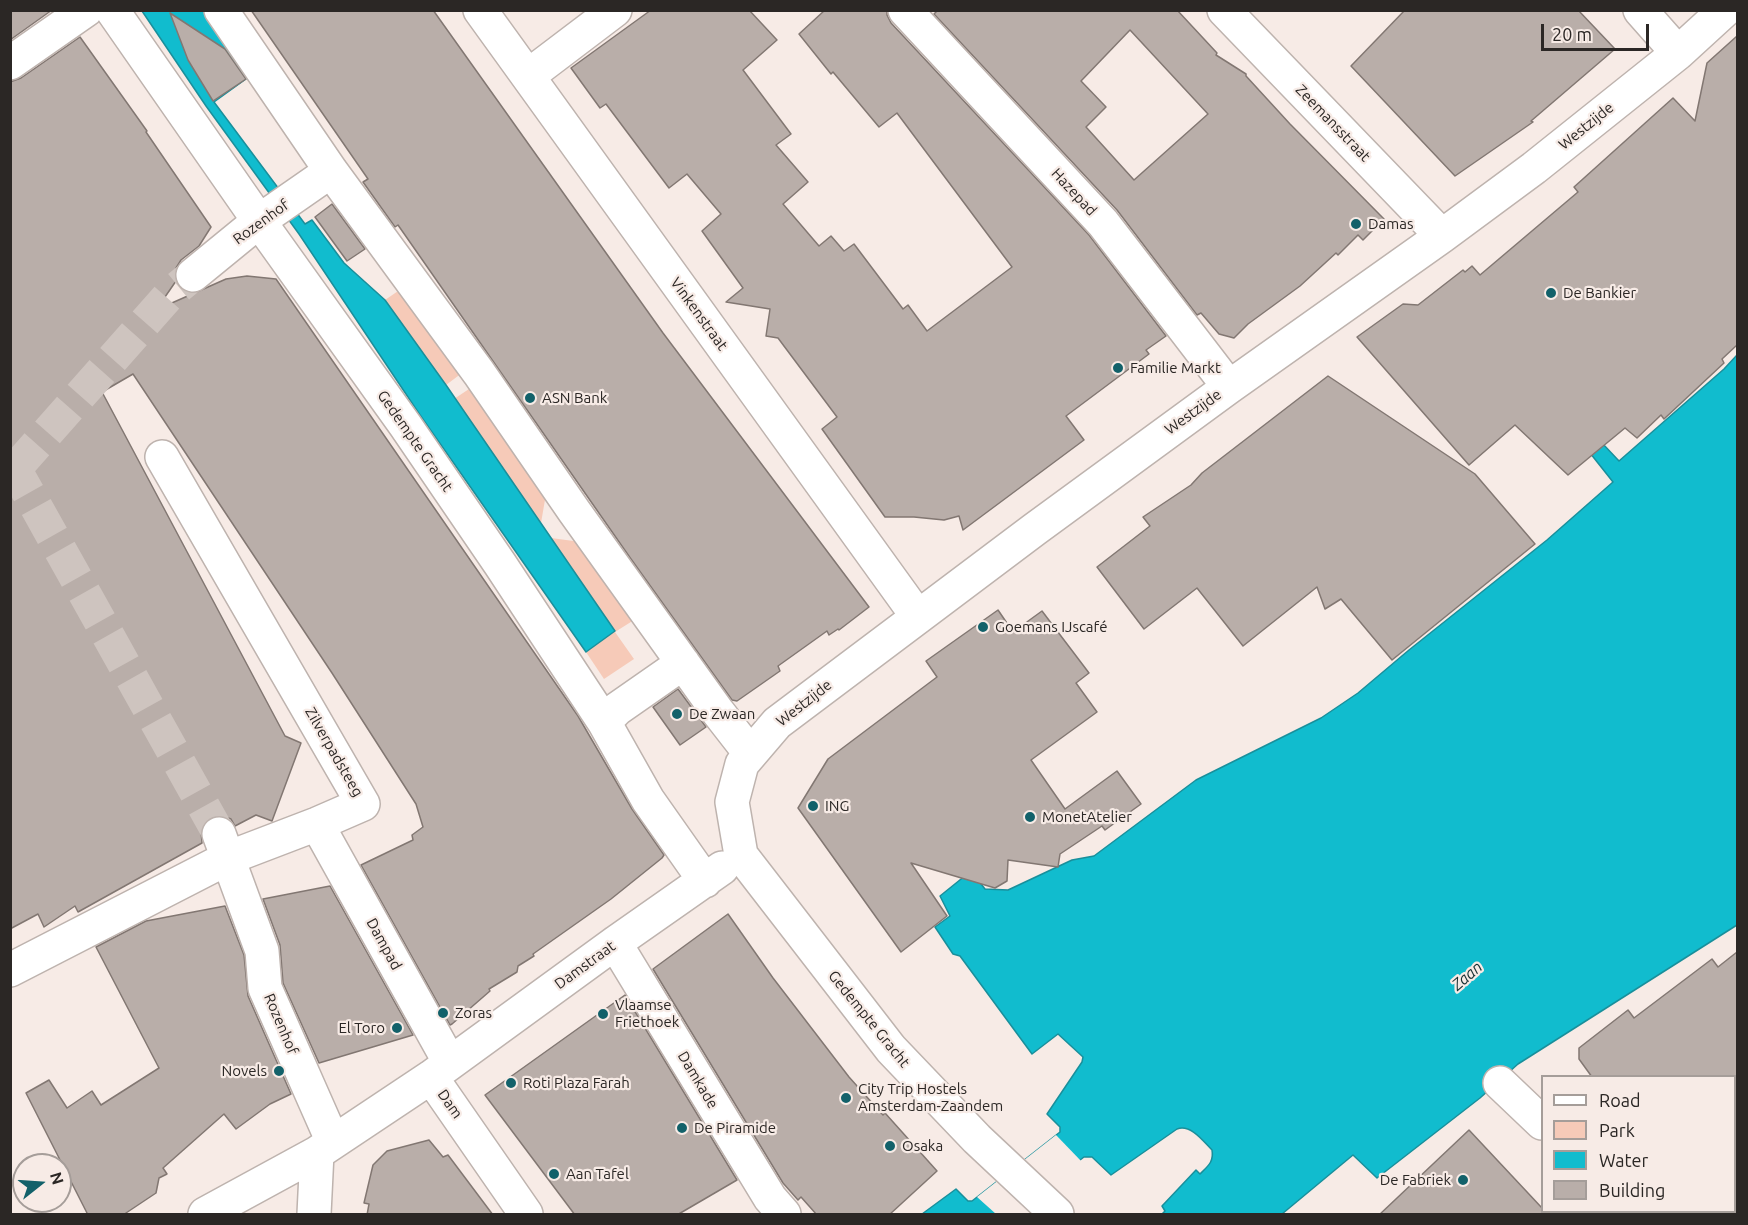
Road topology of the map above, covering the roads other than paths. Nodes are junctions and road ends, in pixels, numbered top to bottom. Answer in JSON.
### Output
{"nodes":[{"id":1,"x":86,"y":10,"type":"edge"},
{"id":2,"x":112,"y":10,"type":"edge"},
{"id":3,"x":221,"y":10,"type":"edge"},
{"id":4,"x":480,"y":10,"type":"edge"},
{"id":5,"x":615,"y":10,"type":"edge"},
{"id":6,"x":904,"y":10,"type":"edge"},
{"id":7,"x":1224,"y":10,"type":"edge"},
{"id":8,"x":1640,"y":10,"type":"edge"},
{"id":9,"x":1725,"y":10,"type":"edge"},
{"id":10,"x":1678,"y":53,"type":"junction"},
{"id":11,"x":10,"y":63,"type":"edge"},
{"id":12,"x":528,"y":76,"type":"junction"},
{"id":13,"x":332,"y":171,"type":"junction"},
{"id":14,"x":279,"y":208,"type":"junction"},
{"id":15,"x":1442,"y":236,"type":"junction"},
{"id":16,"x":193,"y":275,"type":"tunnel mouth"},
{"id":17,"x":1229,"y":387,"type":"junction"},
{"id":18,"x":162,"y":457,"type":"dead end"},
{"id":19,"x":918,"y":617,"type":"junction"},
{"id":20,"x":683,"y":663,"type":"junction"},
{"id":21,"x":610,"y":715,"type":"junction"},
{"id":22,"x":750,"y":753,"type":"junction"},
{"id":23,"x":317,"y":824,"type":"junction"},
{"id":24,"x":224,"y":846,"type":"junction"},
{"id":25,"x":741,"y":855,"type":"junction"},
{"id":26,"x":705,"y":880,"type":"junction"},
{"id":27,"x":615,"y":944,"type":"junction"},
{"id":28,"x":10,"y":970,"type":"edge"},
{"id":29,"x":441,"y":1070,"type":"junction"},
{"id":30,"x":1500,"y":1083,"type":"dead end"},
{"id":31,"x":1541,"y":1122,"type":"edge"},
{"id":32,"x":325,"y":1147,"type":"junction"},
{"id":33,"x":206,"y":1215,"type":"edge"},
{"id":34,"x":314,"y":1215,"type":"edge"},
{"id":35,"x":526,"y":1215,"type":"edge"},
{"id":36,"x":784,"y":1215,"type":"edge"},
{"id":37,"x":1057,"y":1215,"type":"edge"}],
"edges":[{"from":1,"to":11,"type":"street"},
{"from":2,"to":14,"type":"street","name":"Gedempte Gracht"},
{"from":3,"to":13,"type":"street"},
{"from":4,"to":12,"type":"street","name":"Vinkenstraat"},
{"from":5,"to":12,"type":"street"},
{"from":6,"to":17,"type":"street","name":"Hazepad"},
{"from":7,"to":15,"type":"street","name":"Zeemansstraat"},
{"from":8,"to":10,"type":"street"},
{"from":9,"to":10,"type":"street","name":"Westzijde"},
{"from":10,"to":15,"type":"street","name":"Westzijde"},
{"from":12,"to":19,"type":"street","name":"Vinkenstraat"},
{"from":13,"to":14,"type":"street","name":"Rozenhof"},
{"from":13,"to":20,"type":"street"},
{"from":14,"to":16,"type":"street","name":"Rozenhof"},
{"from":14,"to":21,"type":"street","name":"Gedempte Gracht"},
{"from":15,"to":17,"type":"street","name":"Westzijde"},
{"from":17,"to":19,"type":"street","name":"Westzijde"},
{"from":18,"to":23,"type":"street","name":"Zilverpadsteeg"},
{"from":19,"to":22,"type":"street","name":"Westzijde"},
{"from":20,"to":21,"type":"street"},
{"from":20,"to":22,"type":"street"},
{"from":21,"to":26,"type":"street","name":"Gedempte Gracht"},
{"from":22,"to":25,"type":"street","name":"Westzijde"},
{"from":23,"to":24,"type":"street","name":"Zilverpadsteeg"},
{"from":23,"to":29,"type":"street","name":"Dampad"},
{"from":24,"to":28,"type":"street","name":"Zilverpadsteeg"},
{"from":24,"to":32,"type":"street","name":"Rozenhof"},
{"from":25,"to":26,"type":"street","name":"Damstraat"},
{"from":25,"to":37,"type":"street","name":"Gedempte Gracht"},
{"from":26,"to":27,"type":"street","name":"Damstraat"},
{"from":27,"to":29,"type":"street","name":"Damstraat"},
{"from":27,"to":36,"type":"street","name":"Damkade"},
{"from":29,"to":32,"type":"street","name":"Dam"},
{"from":29,"to":35,"type":"street","name":"Dam"},
{"from":30,"to":31,"type":"street"},
{"from":32,"to":33,"type":"street","name":"Dam"},
{"from":32,"to":34,"type":"street"}]}
